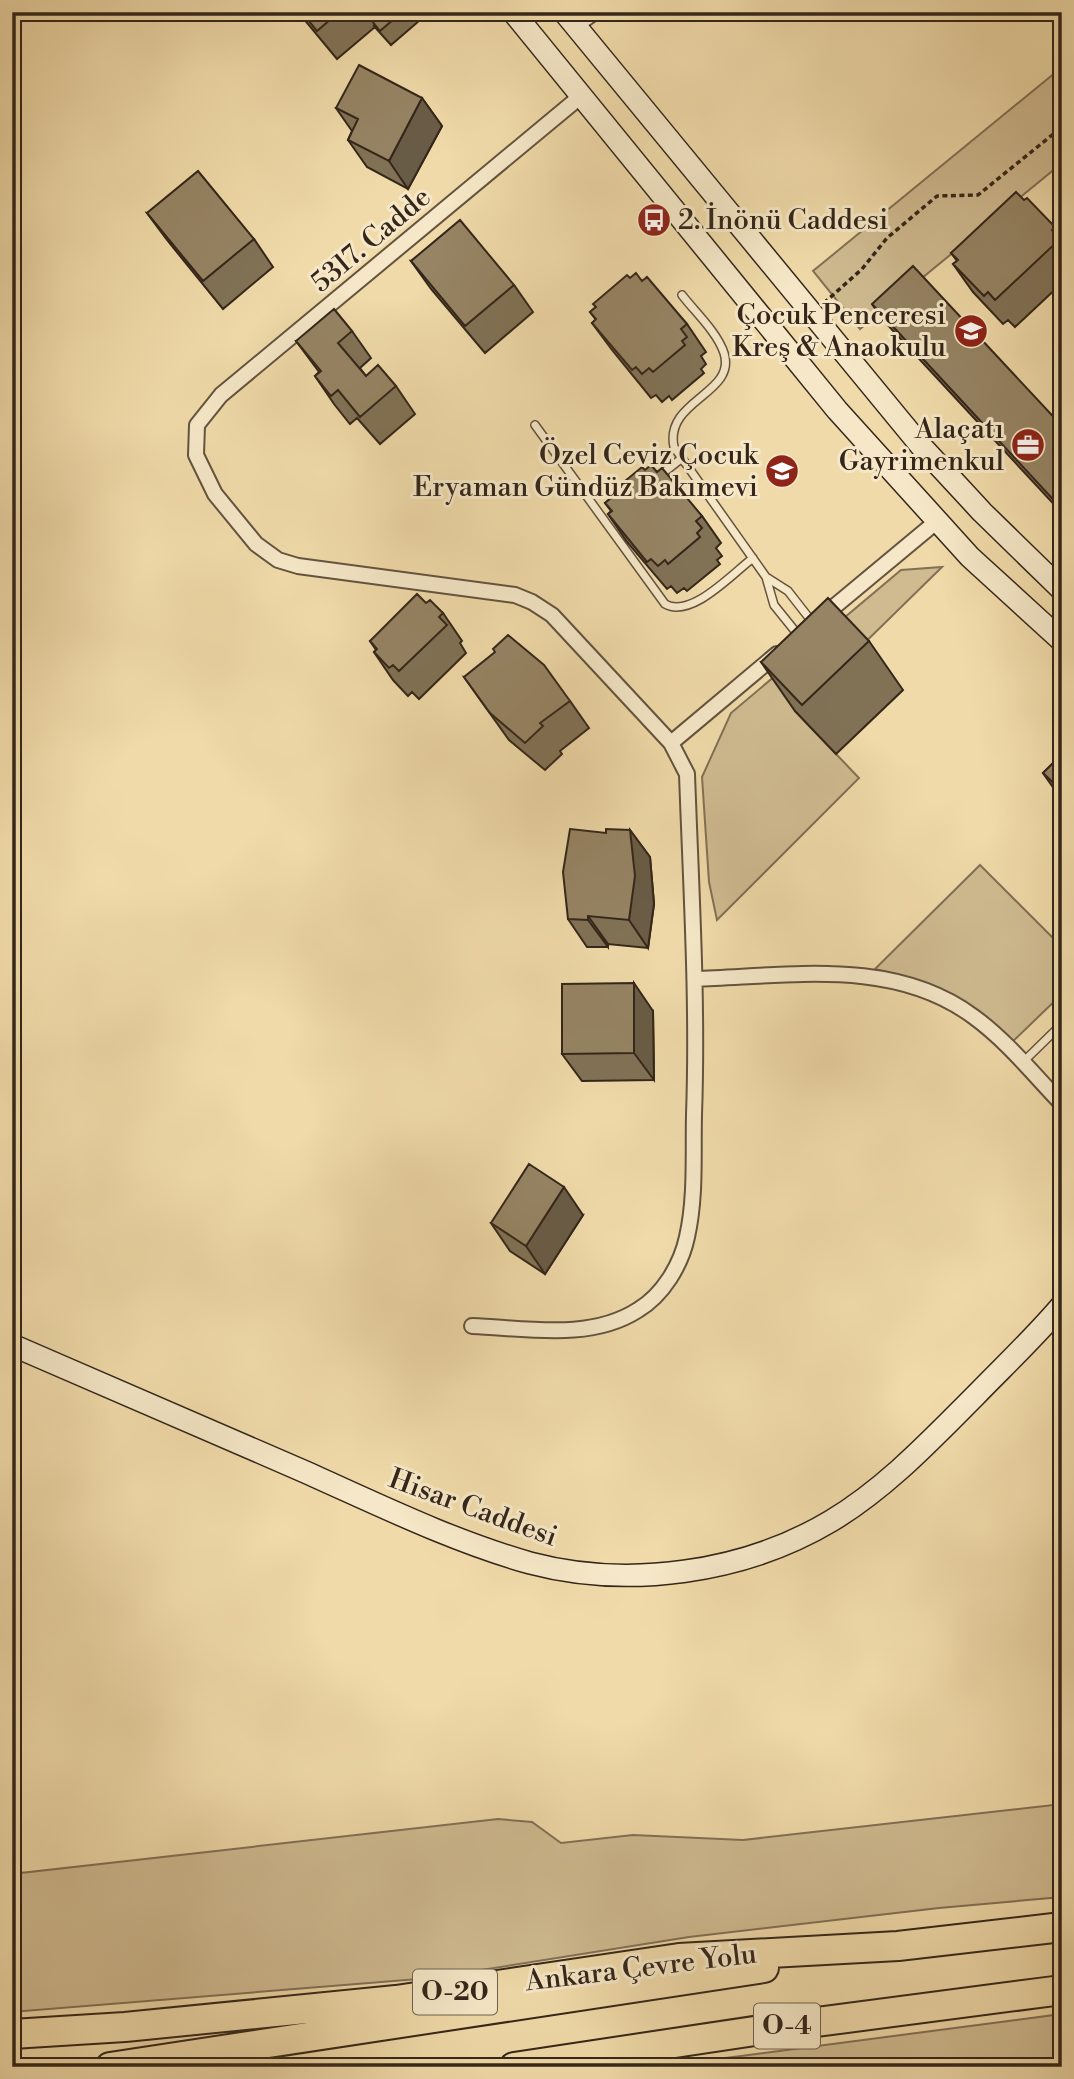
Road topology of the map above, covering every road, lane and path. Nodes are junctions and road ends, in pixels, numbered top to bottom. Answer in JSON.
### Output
{"nodes":[{"id":1,"x":513,"y":12,"type":"edge"},
{"id":2,"x":594,"y":12,"type":"edge"},
{"id":3,"x":570,"y":19,"type":"edge"},
{"id":4,"x":581,"y":96,"type":"junction"},
{"id":5,"x":1062,"y":127,"type":"edge"},
{"id":6,"x":682,"y":295,"type":"dead end"},
{"id":7,"x":812,"y":314,"type":"junction"},
{"id":8,"x":534,"y":425,"type":"dead end"},
{"id":9,"x":682,"y":458,"type":"junction"},
{"id":10,"x":652,"y":481,"type":"edge"},
{"id":11,"x":613,"y":512,"type":"edge"},
{"id":12,"x":603,"y":519,"type":"junction"},
{"id":13,"x":936,"y":522,"type":"junction"},
{"id":14,"x":753,"y":558,"type":"junction"},
{"id":15,"x":766,"y":576,"type":"junction"},
{"id":16,"x":1062,"y":590,"type":"edge"},
{"id":17,"x":814,"y":624,"type":"junction"},
{"id":18,"x":799,"y":636,"type":"junction"},
{"id":19,"x":1062,"y":641,"type":"edge"},
{"id":20,"x":671,"y":743,"type":"junction"},
{"id":21,"x":695,"y":979,"type":"junction"},
{"id":22,"x":1062,"y":1024,"type":"edge"},
{"id":23,"x":1023,"y":1063,"type":"junction"},
{"id":24,"x":1062,"y":1104,"type":"edge"},
{"id":25,"x":1062,"y":1305,"type":"edge"},
{"id":26,"x":472,"y":1326,"type":"dead end"},
{"id":27,"x":12,"y":1345,"type":"edge"},
{"id":28,"x":1062,"y":1927,"type":"edge"},
{"id":29,"x":898,"y":1945,"type":"junction"},
{"id":30,"x":1062,"y":1990,"type":"edge"},
{"id":31,"x":12,"y":2035,"type":"edge"},
{"id":32,"x":110,"y":2067,"type":"edge"},
{"id":33,"x":514,"y":2067,"type":"edge"}],
"edges":[{"from":1,"to":4,"type":"main road"},
{"from":2,"to":3,"type":"street"},
{"from":3,"to":7,"type":"main road"},
{"from":4,"to":13,"type":"main road"},
{"from":4,"to":20,"type":"street","name":"5317. Cadde"},
{"from":5,"to":7,"type":"path"},
{"from":6,"to":9,"type":"lane"},
{"from":7,"to":16,"type":"main road"},
{"from":8,"to":12,"type":"lane"},
{"from":9,"to":10,"type":"lane"},
{"from":9,"to":14,"type":"lane"},
{"from":11,"to":12,"type":"lane"},
{"from":12,"to":14,"type":"lane"},
{"from":13,"to":17,"type":"street"},
{"from":13,"to":19,"type":"main road"},
{"from":14,"to":15,"type":"lane"},
{"from":15,"to":17,"type":"lane"},
{"from":15,"to":18,"type":"lane"},
{"from":17,"to":18,"type":"street"},
{"from":18,"to":20,"type":"street"},
{"from":20,"to":21,"type":"street"},
{"from":21,"to":23,"type":"street"},
{"from":21,"to":26,"type":"street"},
{"from":22,"to":23,"type":"lane"},
{"from":23,"to":24,"type":"street"},
{"from":25,"to":27,"type":"main road","name":"Hisar Caddesi"},
{"from":28,"to":29,"type":"highway","name":"Ankara Çevre Yolu","number":"O-20"},
{"from":29,"to":31,"type":"highway","name":"Ankara Çevre Yolu","number":"O-20"},
{"from":29,"to":32,"type":"highway","number":"O-4"},
{"from":30,"to":33,"type":"highway","number":"O-4"}]}
